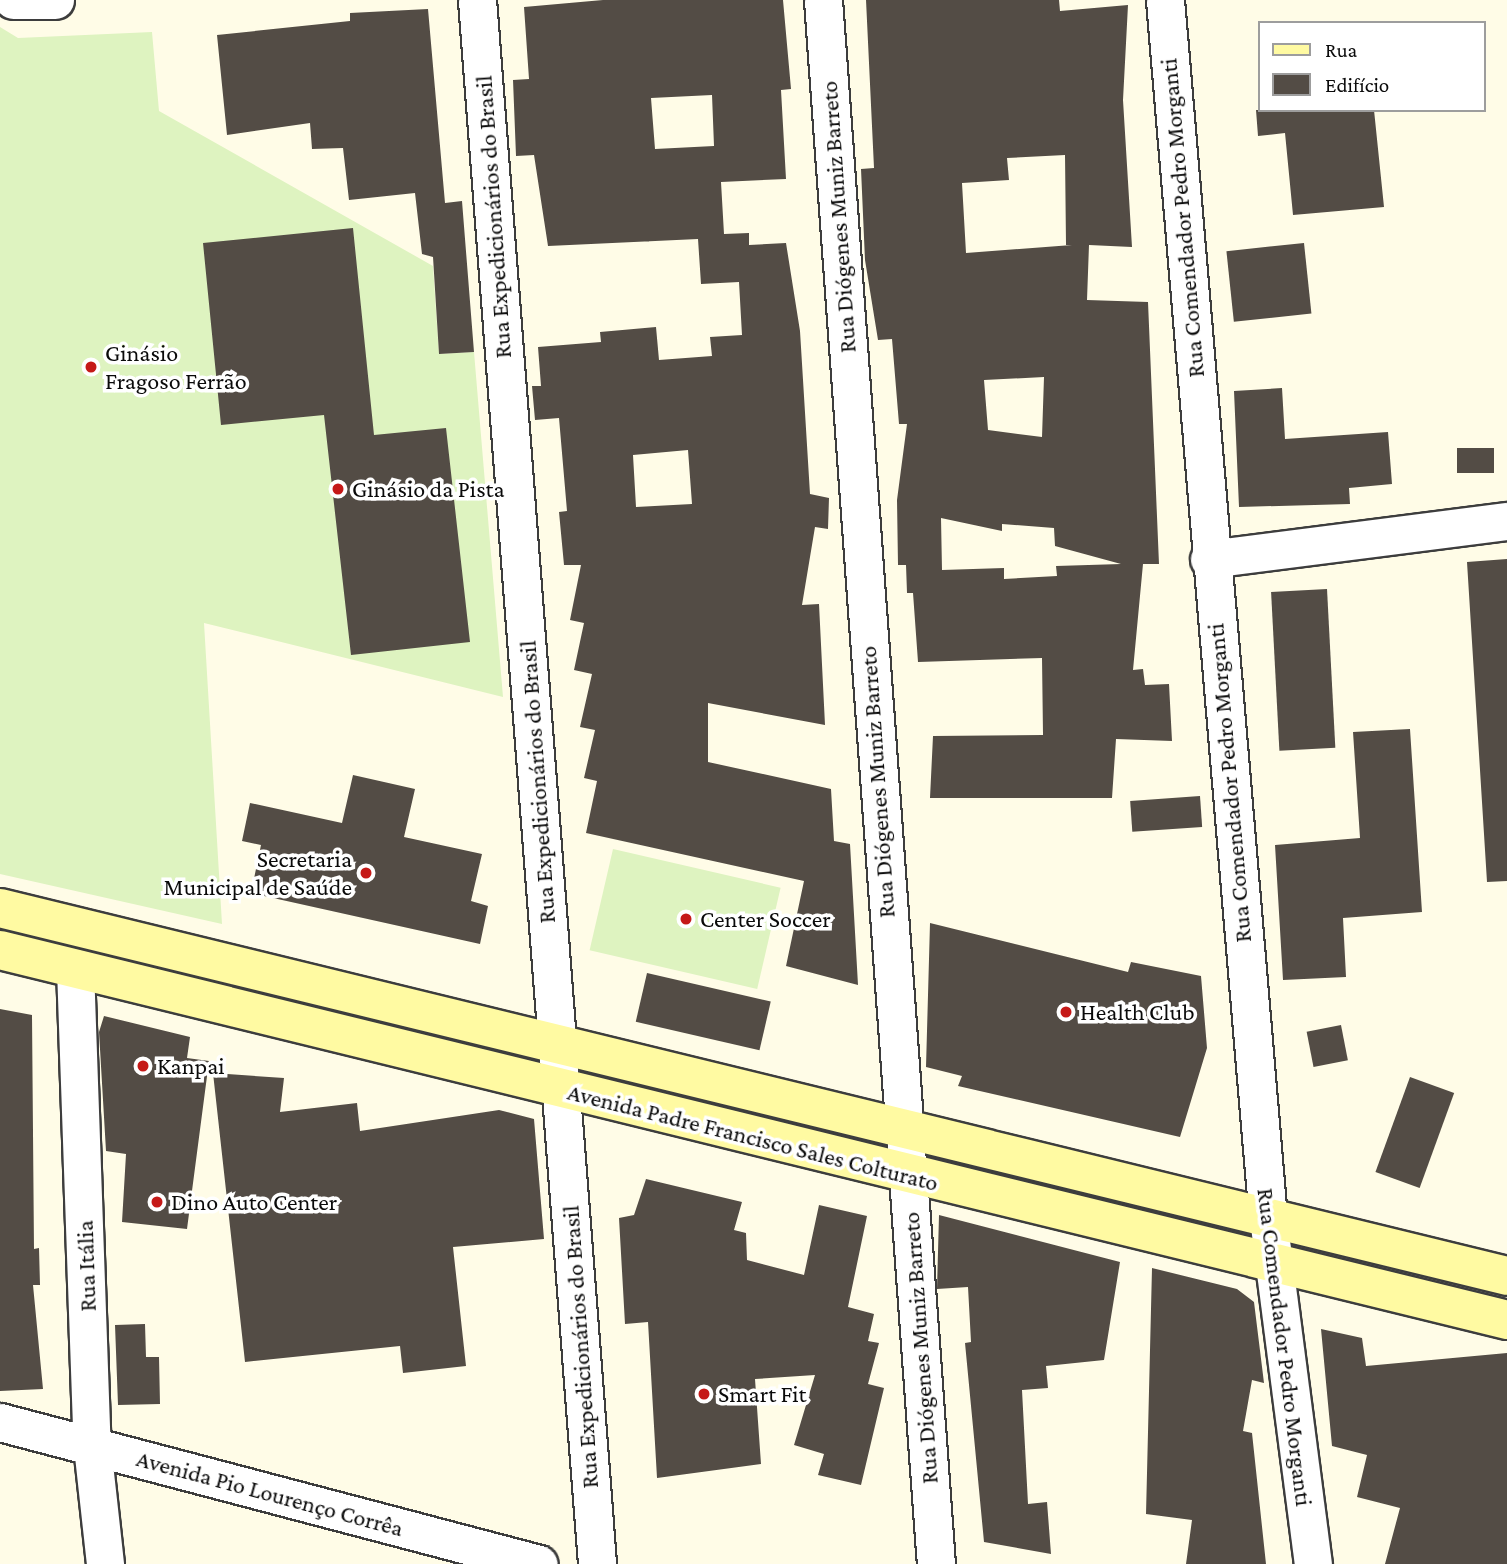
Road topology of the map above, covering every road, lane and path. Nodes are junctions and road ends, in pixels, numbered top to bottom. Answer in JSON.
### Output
{"nodes":[{"id":1,"x":55,"y":0,"type":"edge"},
{"id":2,"x":477,"y":0,"type":"edge"},
{"id":3,"x":823,"y":0,"type":"edge"},
{"id":4,"x":1165,"y":0,"type":"edge"},
{"id":5,"x":13,"y":1,"type":"edge"},
{"id":6,"x":1507,"y":521,"type":"edge"},
{"id":7,"x":1209,"y":559,"type":"junction"},
{"id":8,"x":0,"y":908,"type":"edge"},
{"id":9,"x":83,"y":927,"type":"junction"},
{"id":10,"x":0,"y":950,"type":"edge"},
{"id":11,"x":75,"y":968,"type":"junction"},
{"id":12,"x":557,"y":1046,"type":"junction"},
{"id":13,"x":561,"y":1090,"type":"junction"},
{"id":14,"x":902,"y":1131,"type":"junction"},
{"id":15,"x":908,"y":1174,"type":"junction"},
{"id":16,"x":1268,"y":1218,"type":"junction"},
{"id":17,"x":1273,"y":1262,"type":"junction"},
{"id":18,"x":1507,"y":1276,"type":"edge"},
{"id":19,"x":1507,"y":1320,"type":"edge"},
{"id":20,"x":0,"y":1422,"type":"edge"},
{"id":21,"x":92,"y":1446,"type":"junction"},
{"id":22,"x":105,"y":1564,"type":"edge"},
{"id":23,"x":539,"y":1564,"type":"edge"},
{"id":24,"x":597,"y":1564,"type":"edge"},
{"id":25,"x":936,"y":1564,"type":"edge"},
{"id":26,"x":1312,"y":1564,"type":"edge"}],
"edges":[{"from":1,"to":5,"type":"street"},
{"from":2,"to":12,"type":"street","name":"Rua Expedicionários do Brasil"},
{"from":3,"to":14,"type":"street","name":"Rua Diógenes Muniz Barreto"},
{"from":4,"to":7,"type":"street","name":"Rua Comendador Pedro Morganti"},
{"from":6,"to":7,"type":"street"},
{"from":7,"to":16,"type":"street","name":"Rua Comendador Pedro Morganti"},
{"from":8,"to":9,"type":"main road","name":"Avenida Padre Francisco Sales Colturato"},
{"from":9,"to":11,"type":"main road"},
{"from":9,"to":12,"type":"main road","name":"Avenida Padre Francisco Sales Colturato"},
{"from":10,"to":11,"type":"main road","name":"Avenida Padre Francisco Sales Colturato"},
{"from":11,"to":13,"type":"main road","name":"Avenida Padre Francisco Sales Colturato"},
{"from":11,"to":21,"type":"street","name":"Rua Itália"},
{"from":12,"to":13,"type":"street","name":"Rua Expedicionários do Brasil"},
{"from":12,"to":14,"type":"main road","name":"Avenida Padre Francisco Sales Colturato"},
{"from":13,"to":15,"type":"main road","name":"Avenida Padre Francisco Sales Colturato"},
{"from":13,"to":24,"type":"street","name":"Rua Expedicionários do Brasil"},
{"from":14,"to":15,"type":"street","name":"Rua Diógenes Muniz Barreto"},
{"from":14,"to":16,"type":"main road","name":"Avenida Padre Francisco Sales Colturato"},
{"from":15,"to":17,"type":"main road","name":"Avenida Padre Francisco Sales Colturato"},
{"from":15,"to":25,"type":"street","name":"Rua Diógenes Muniz Barreto"},
{"from":16,"to":17,"type":"street","name":"Rua Comendador Pedro Morganti"},
{"from":16,"to":18,"type":"main road","name":"Avenida Padre Francisco Sales Colturato"},
{"from":17,"to":19,"type":"main road","name":"Avenida Padre Francisco Sales Colturato"},
{"from":17,"to":26,"type":"street","name":"Rua Comendador Pedro Morganti"},
{"from":20,"to":21,"type":"street","name":"Avenida Pio Lourenço Corrêa"},
{"from":21,"to":22,"type":"street","name":"Rua Itália"},
{"from":21,"to":23,"type":"street","name":"Avenida Pio Lourenço Corrêa"}]}
